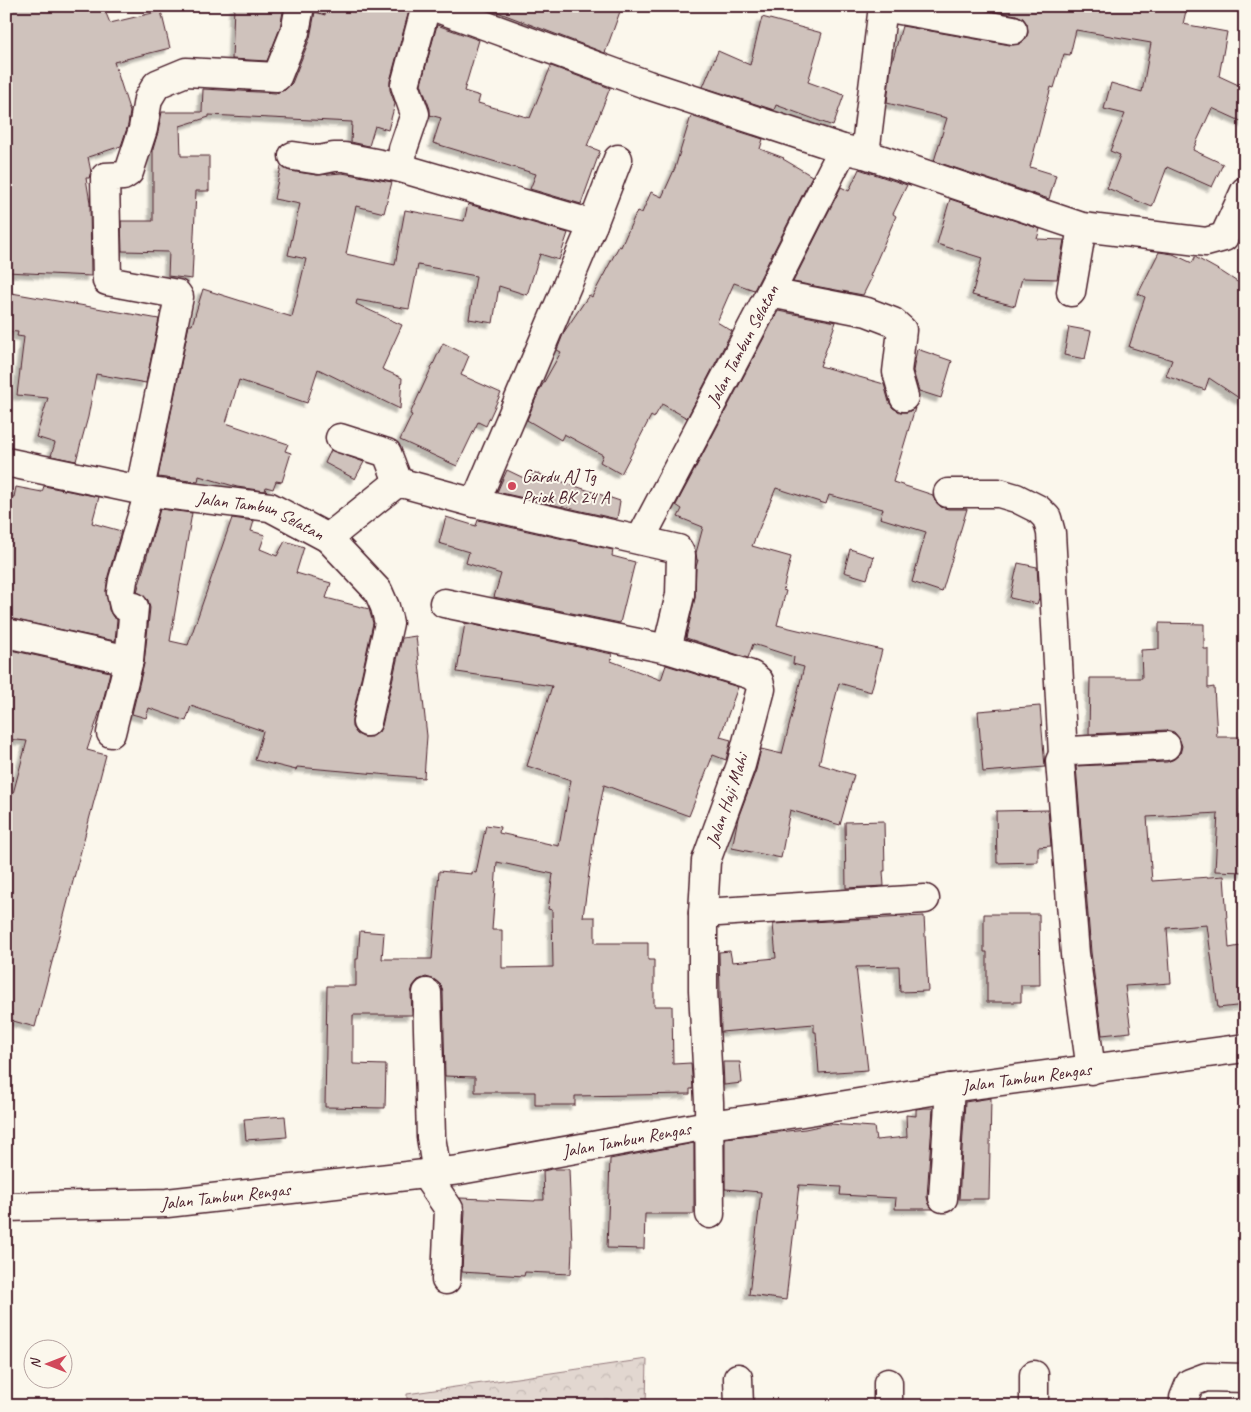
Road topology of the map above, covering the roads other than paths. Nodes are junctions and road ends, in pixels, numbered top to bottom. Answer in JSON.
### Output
{"nodes":[{"id":1,"x":300,"y":6,"type":"edge"},
{"id":2,"x":426,"y":6,"type":"edge"},
{"id":3,"x":432,"y":6,"type":"edge"},
{"id":4,"x":883,"y":7,"type":"edge"},
{"id":5,"x":1013,"y":30,"type":"dead end"},
{"id":6,"x":854,"y":151,"type":"junction"},
{"id":7,"x":293,"y":156,"type":"dead end"},
{"id":8,"x":618,"y":159,"type":"dead end"},
{"id":9,"x":401,"y":168,"type":"junction"},
{"id":10,"x":1245,"y":191,"type":"edge"},
{"id":11,"x":593,"y":224,"type":"junction"},
{"id":12,"x":1082,"y":227,"type":"junction"},
{"id":13,"x":1071,"y":292,"type":"dead end"},
{"id":14,"x":770,"y":293,"type":"junction"},
{"id":15,"x":904,"y":397,"type":"dead end"},
{"id":16,"x":340,"y":438,"type":"dead end"},
{"id":17,"x":6,"y":462,"type":"edge"},
{"id":18,"x":398,"y":482,"type":"junction"},
{"id":19,"x":144,"y":491,"type":"junction"},
{"id":20,"x":948,"y":493,"type":"dead end"},
{"id":21,"x":475,"y":503,"type":"junction"},
{"id":22,"x":328,"y":538,"type":"junction"},
{"id":23,"x":640,"y":540,"type":"junction"},
{"id":24,"x":444,"y":603,"type":"dead end"},
{"id":25,"x":6,"y":633,"type":"edge"},
{"id":26,"x":667,"y":649,"type":"junction"},
{"id":27,"x":129,"y":660,"type":"junction"},
{"id":28,"x":367,"y":722,"type":"dead end"},
{"id":29,"x":111,"y":733,"type":"dead end"},
{"id":30,"x":1166,"y":746,"type":"dead end"},
{"id":31,"x":1063,"y":755,"type":"junction"},
{"id":32,"x":925,"y":898,"type":"dead end"},
{"id":33,"x":703,"y":913,"type":"junction"},
{"id":34,"x":427,"y":993,"type":"dead end"},
{"id":35,"x":1245,"y":1048,"type":"edge"},
{"id":36,"x":1090,"y":1059,"type":"junction"},
{"id":37,"x":950,"y":1088,"type":"junction"},
{"id":38,"x":709,"y":1115,"type":"junction"},
{"id":39,"x":432,"y":1162,"type":"junction"},
{"id":40,"x":943,"y":1198,"type":"dead end"},
{"id":41,"x":6,"y":1207,"type":"edge"},
{"id":42,"x":710,"y":1214,"type":"dead end"},
{"id":43,"x":446,"y":1280,"type":"dead end"},
{"id":44,"x":1034,"y":1375,"type":"dead end"},
{"id":45,"x":738,"y":1378,"type":"dead end"},
{"id":46,"x":1245,"y":1378,"type":"edge"},
{"id":47,"x":1187,"y":1395,"type":"edge"},
{"id":48,"x":739,"y":1406,"type":"edge"},
{"id":49,"x":1034,"y":1406,"type":"edge"}],
"edges":[{"from":1,"to":19,"type":"street"},
{"from":2,"to":9,"type":"street"},
{"from":3,"to":6,"type":"street"},
{"from":4,"to":5,"type":"street"},
{"from":4,"to":6,"type":"street","name":"Jalan Tambun Selatan"},
{"from":6,"to":12,"type":"street"},
{"from":6,"to":14,"type":"street","name":"Jalan Tambun Selatan"},
{"from":7,"to":9,"type":"street"},
{"from":8,"to":11,"type":"street"},
{"from":9,"to":11,"type":"street"},
{"from":10,"to":12,"type":"street"},
{"from":11,"to":21,"type":"street"},
{"from":12,"to":13,"type":"street"},
{"from":14,"to":15,"type":"street"},
{"from":14,"to":23,"type":"street","name":"Jalan Tambun Selatan"},
{"from":16,"to":18,"type":"street"},
{"from":17,"to":19,"type":"street","name":"Jalan Tambun Selatan"},
{"from":18,"to":21,"type":"street"},
{"from":18,"to":22,"type":"street","name":"Jalan Tambun Selatan"},
{"from":19,"to":22,"type":"street","name":"Jalan Tambun Selatan"},
{"from":19,"to":27,"type":"street"},
{"from":20,"to":31,"type":"street"},
{"from":21,"to":23,"type":"street"},
{"from":22,"to":28,"type":"street"},
{"from":23,"to":26,"type":"street"},
{"from":24,"to":26,"type":"street"},
{"from":25,"to":27,"type":"street"},
{"from":26,"to":33,"type":"street","name":"Jalan Haji Mahi"},
{"from":27,"to":29,"type":"street"},
{"from":30,"to":31,"type":"street"},
{"from":31,"to":36,"type":"street"},
{"from":32,"to":33,"type":"street"},
{"from":33,"to":38,"type":"street","name":"Jalan Haji Mahi"},
{"from":34,"to":39,"type":"street"},
{"from":35,"to":36,"type":"street","name":"Jalan Tambun Rengas"},
{"from":36,"to":37,"type":"street","name":"Jalan Tambun Rengas"},
{"from":37,"to":38,"type":"street","name":"Jalan Tambun Rengas"},
{"from":37,"to":40,"type":"street"},
{"from":38,"to":39,"type":"street","name":"Jalan Tambun Rengas"},
{"from":38,"to":42,"type":"street","name":"Jalan Haji Mahi"},
{"from":39,"to":41,"type":"street","name":"Jalan Tambun Rengas"},
{"from":39,"to":43,"type":"street"},
{"from":44,"to":49,"type":"street"},
{"from":45,"to":48,"type":"street"},
{"from":46,"to":47,"type":"street"}]}
